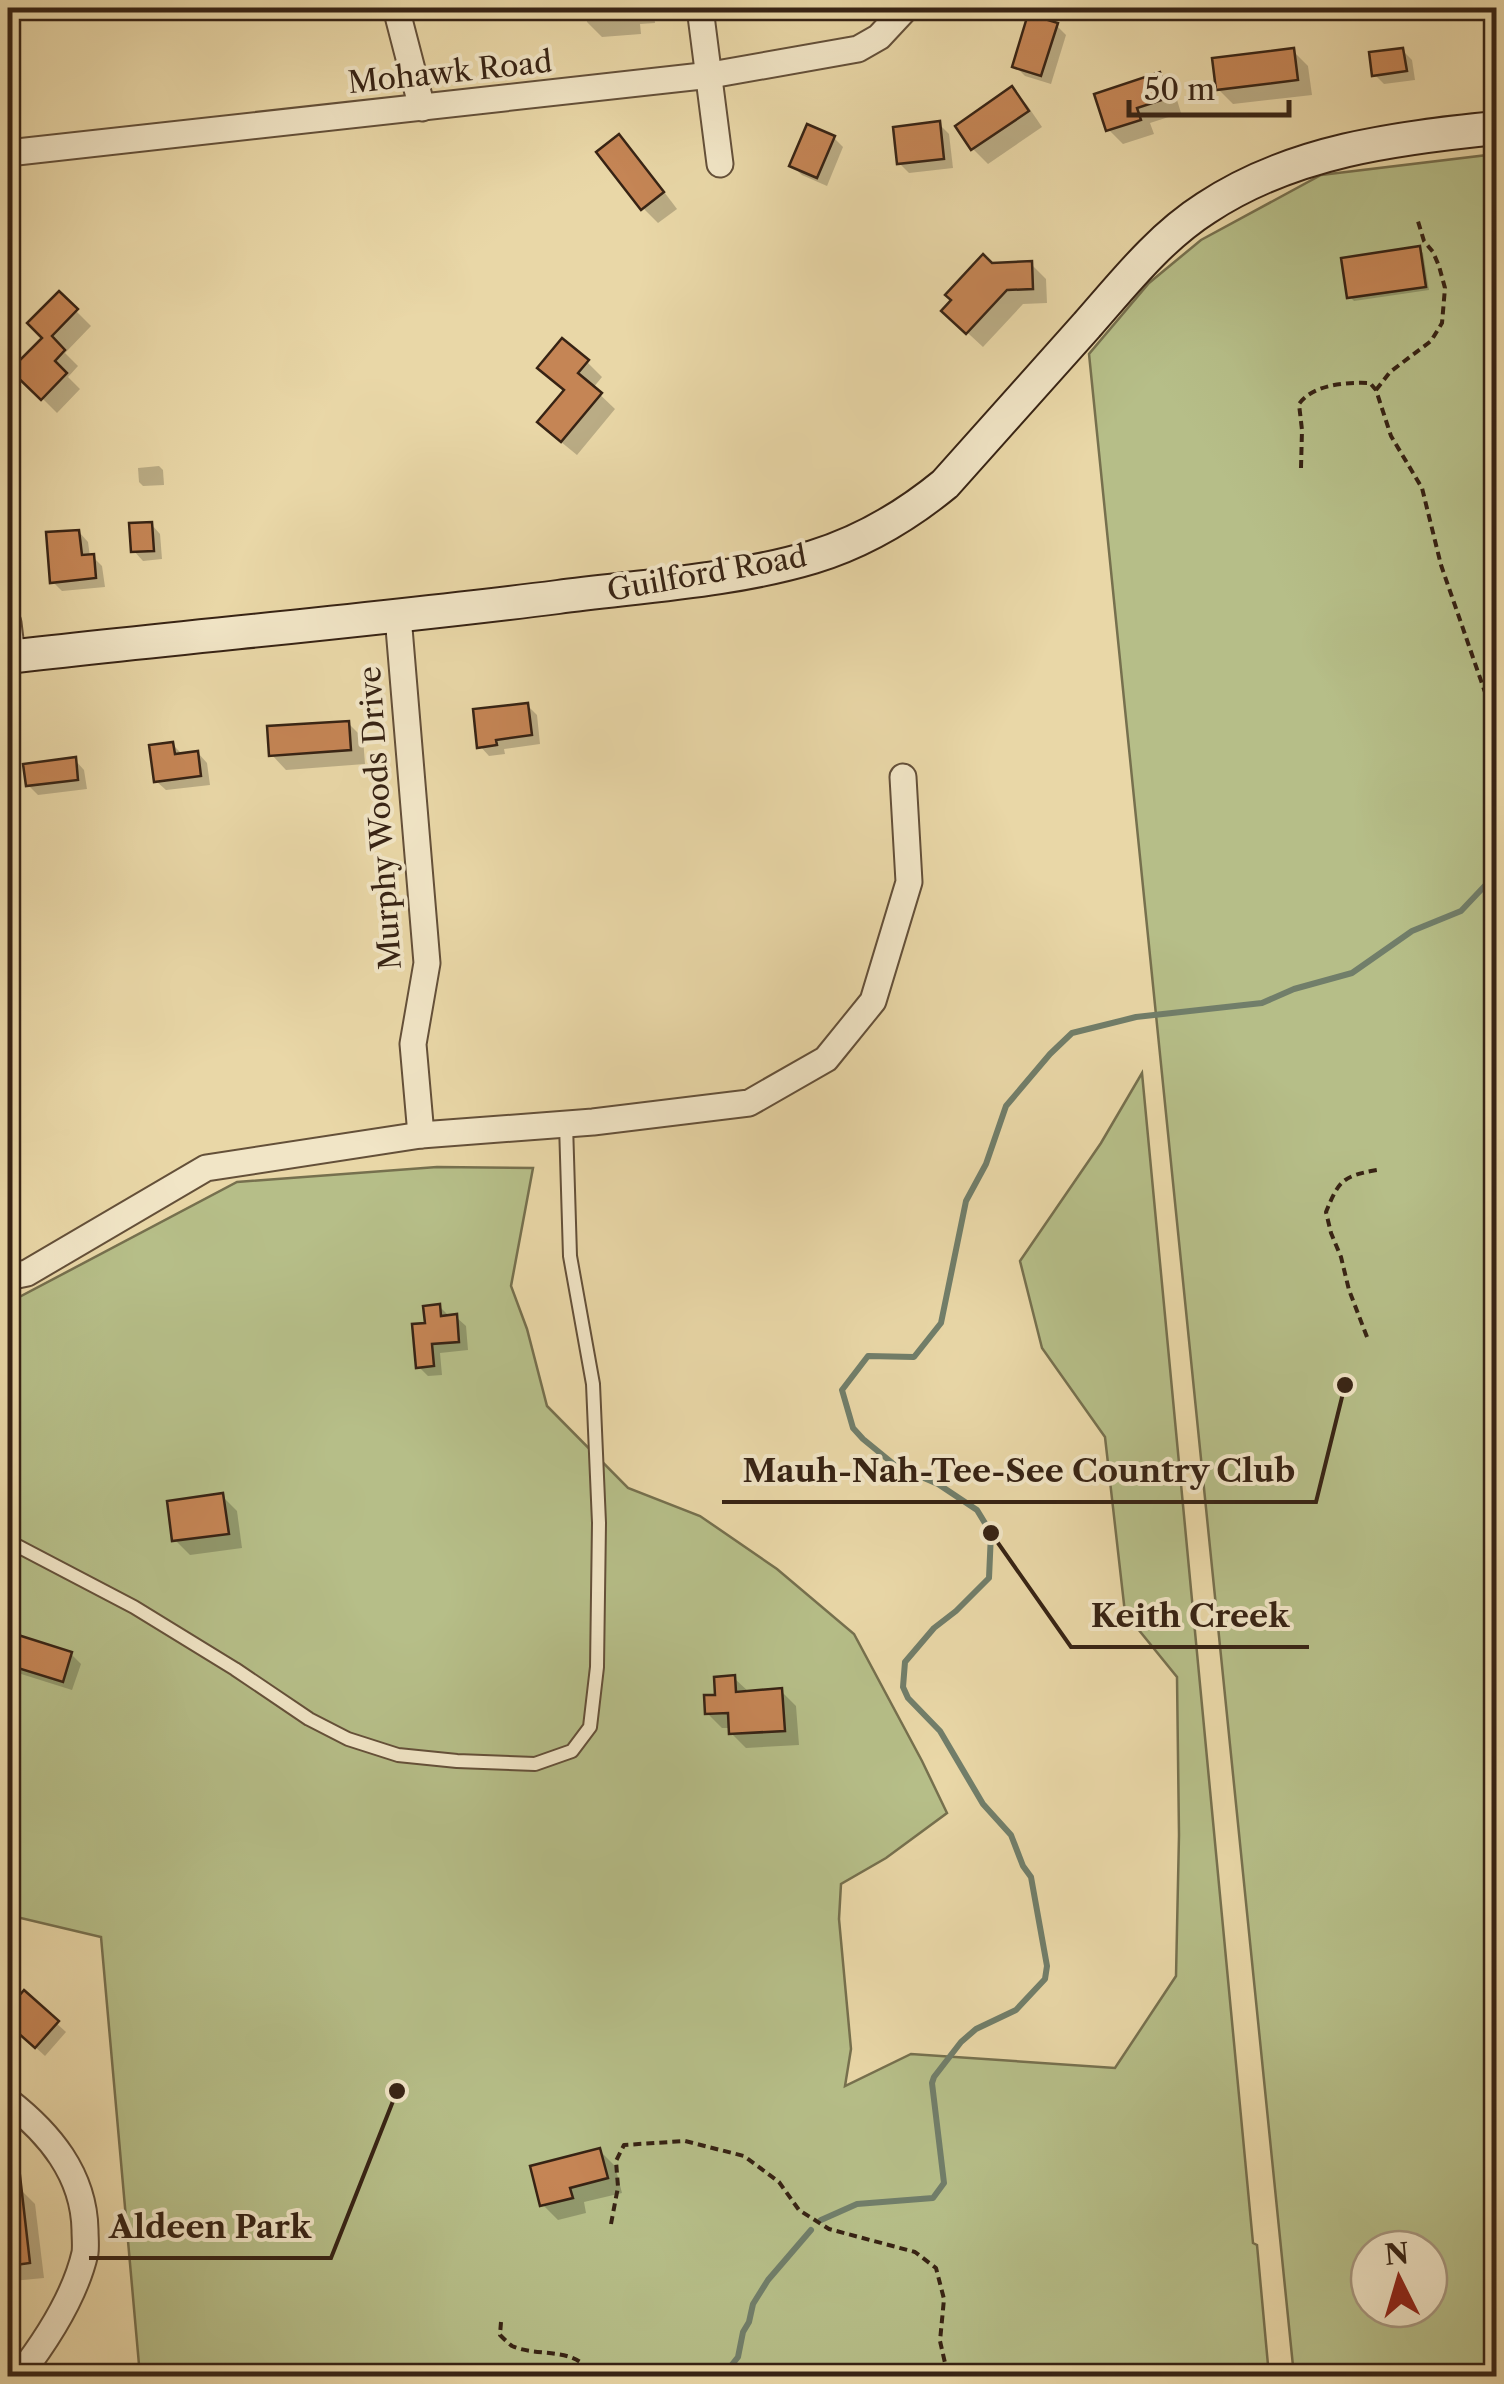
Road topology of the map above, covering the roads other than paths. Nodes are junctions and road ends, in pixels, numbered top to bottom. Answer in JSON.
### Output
{"nodes":[{"id":1,"x":396,"y":8,"type":"edge"},
{"id":2,"x":700,"y":8,"type":"edge"},
{"id":3,"x":899,"y":17,"type":"edge"},
{"id":4,"x":711,"y":75,"type":"junction"},
{"id":5,"x":422,"y":108,"type":"junction"},
{"id":6,"x":1496,"y":128,"type":"edge"},
{"id":7,"x":8,"y":153,"type":"edge"},
{"id":8,"x":720,"y":164,"type":"dead end"},
{"id":9,"x":398,"y":616,"type":"junction"},
{"id":10,"x":8,"y":623,"type":"edge"},
{"id":11,"x":10,"y":656,"type":"edge"},
{"id":12,"x":902,"y":778,"type":"dead end"},
{"id":13,"x":566,"y":1124,"type":"junction"},
{"id":14,"x":421,"y":1134,"type":"junction"},
{"id":15,"x":8,"y":1276,"type":"edge"},
{"id":16,"x":8,"y":1541,"type":"edge"},
{"id":17,"x":8,"y":2101,"type":"edge"},
{"id":18,"x":19,"y":2376,"type":"edge"}],
"edges":[{"from":1,"to":5,"type":"street"},
{"from":2,"to":4,"type":"street"},
{"from":3,"to":4,"type":"street","name":"Mohawk Road"},
{"from":4,"to":5,"type":"street","name":"Mohawk Road"},
{"from":4,"to":8,"type":"street"},
{"from":5,"to":7,"type":"street","name":"Mohawk Road"},
{"from":6,"to":9,"type":"street","name":"Guilford Road"},
{"from":9,"to":11,"type":"street","name":"Guilford Road"},
{"from":9,"to":14,"type":"street","name":"Murphy Woods Drive"},
{"from":10,"to":11,"type":"street"},
{"from":12,"to":13,"type":"street"},
{"from":13,"to":14,"type":"street"},
{"from":13,"to":16,"type":"lane"},
{"from":14,"to":15,"type":"street"},
{"from":17,"to":18,"type":"street"}]}
